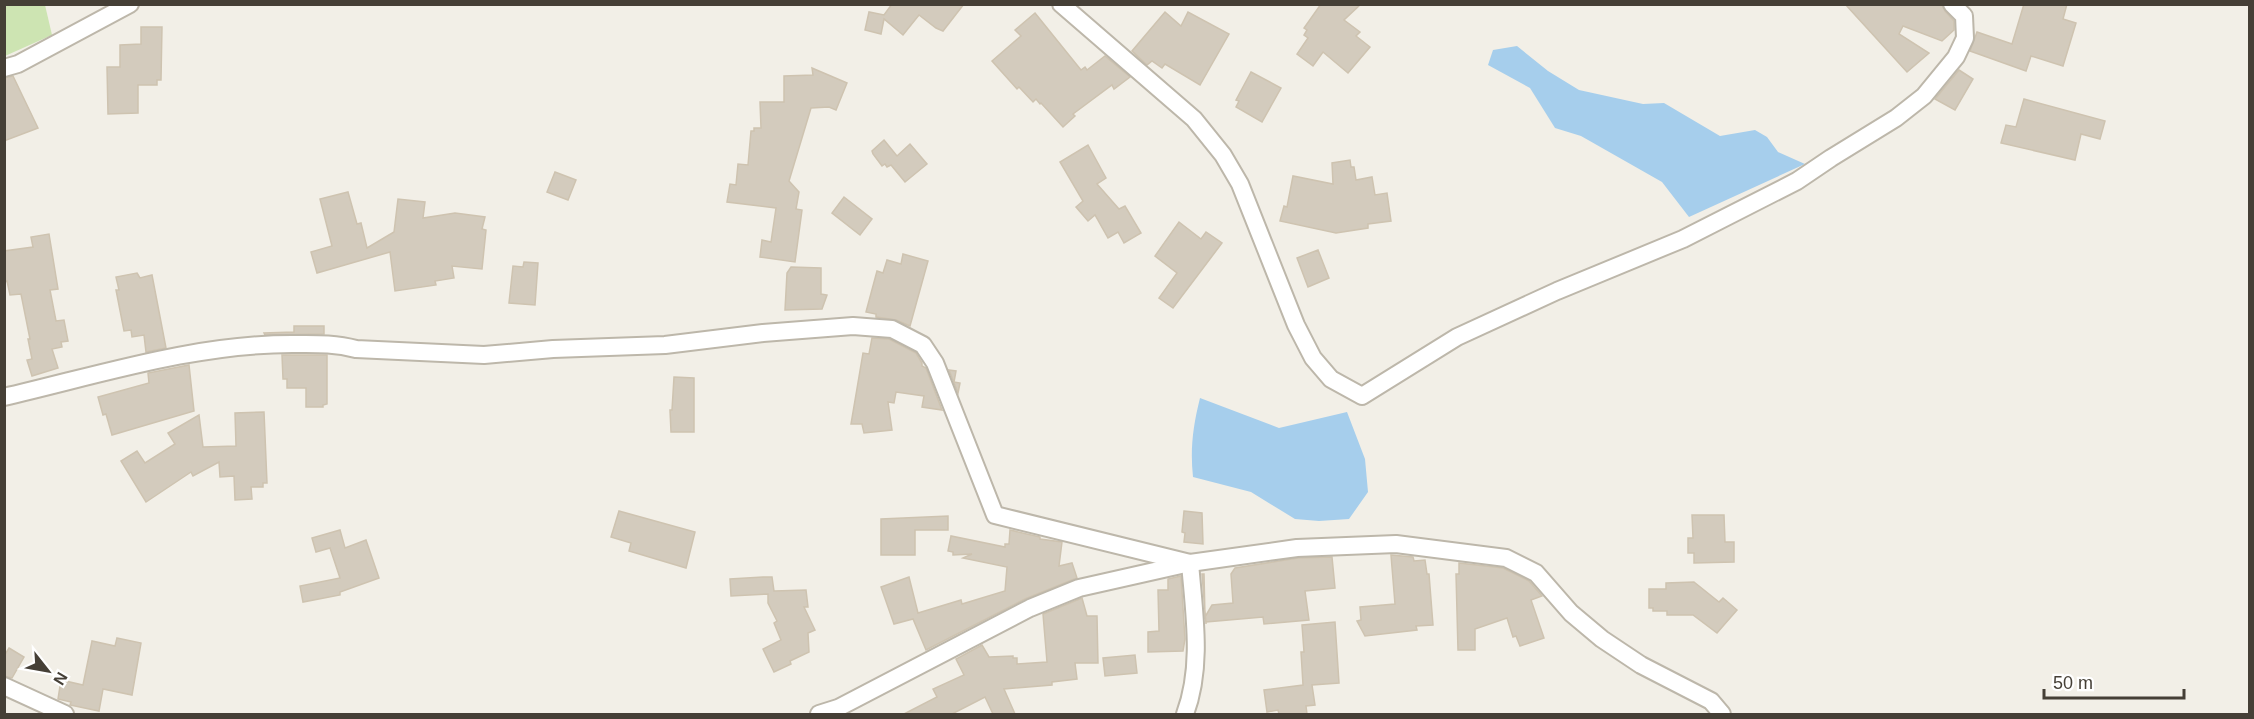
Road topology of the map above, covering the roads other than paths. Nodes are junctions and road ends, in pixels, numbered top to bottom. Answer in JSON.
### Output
{"nodes":[{"id":1,"x":130,"y":4,"type":"edge"},
{"id":2,"x":1061,"y":4,"type":"edge"},
{"id":3,"x":1952,"y":4,"type":"edge"},
{"id":4,"x":4,"y":68,"type":"edge"},
{"id":5,"x":4,"y":397,"type":"edge"},
{"id":6,"x":1190,"y":563,"type":"junction"},
{"id":7,"x":4,"y":686,"type":"edge"},
{"id":8,"x":64,"y":714,"type":"edge"},
{"id":9,"x":819,"y":714,"type":"edge"},
{"id":10,"x":1185,"y":714,"type":"edge"},
{"id":11,"x":1722,"y":714,"type":"edge"}],
"edges":[{"from":1,"to":4,"type":"street"},
{"from":2,"to":3,"type":"street"},
{"from":5,"to":6,"type":"street"},
{"from":6,"to":9,"type":"street"},
{"from":6,"to":10,"type":"street"},
{"from":6,"to":11,"type":"street"},
{"from":7,"to":8,"type":"street"}]}
